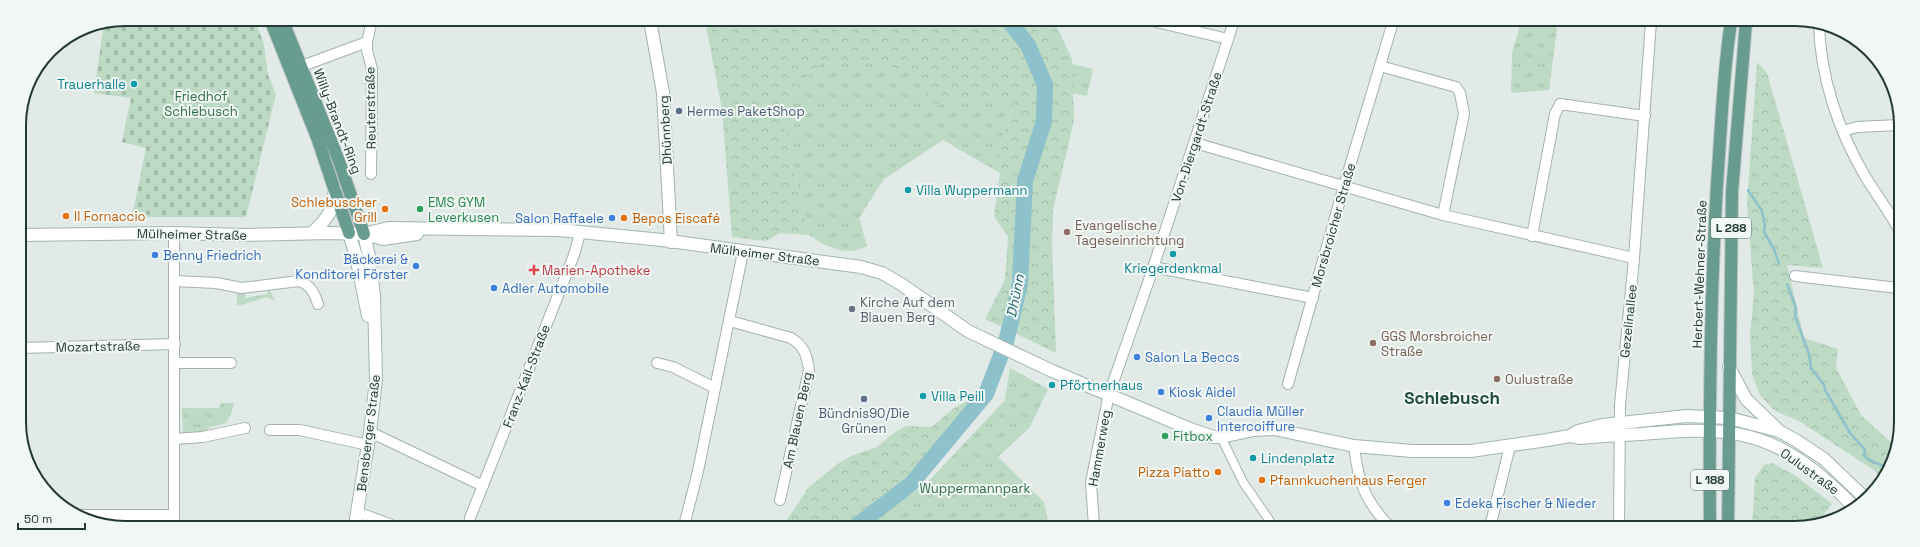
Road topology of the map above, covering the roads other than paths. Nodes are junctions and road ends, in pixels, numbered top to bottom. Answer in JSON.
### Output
{"nodes":[{"id":1,"x":274,"y":26,"type":"edge"},
{"id":2,"x":284,"y":26,"type":"edge"},
{"id":3,"x":370,"y":26,"type":"edge"},
{"id":4,"x":651,"y":26,"type":"edge"},
{"id":5,"x":1173,"y":26,"type":"edge"},
{"id":6,"x":1232,"y":26,"type":"edge"},
{"id":7,"x":1392,"y":26,"type":"edge"},
{"id":8,"x":1651,"y":26,"type":"edge"},
{"id":9,"x":1731,"y":26,"type":"edge"},
{"id":10,"x":1746,"y":26,"type":"edge"},
{"id":11,"x":1820,"y":29,"type":"edge"},
{"id":12,"x":1228,"y":39,"type":"junction"},
{"id":13,"x":366,"y":42,"type":"junction"},
{"id":14,"x":1380,"y":66,"type":"junction"},
{"id":15,"x":296,"y":68,"type":"junction"},
{"id":16,"x":1645,"y":116,"type":"junction"},
{"id":17,"x":1894,"y":125,"type":"edge"},
{"id":18,"x":1843,"y":131,"type":"junction"},
{"id":19,"x":1195,"y":143,"type":"junction"},
{"id":20,"x":371,"y":174,"type":"dead end"},
{"id":21,"x":1344,"y":186,"type":"junction"},
{"id":22,"x":335,"y":189,"type":"junction"},
{"id":23,"x":1443,"y":215,"type":"junction"},
{"id":24,"x":1894,"y":218,"type":"edge"},
{"id":25,"x":580,"y":232,"type":"junction"},
{"id":26,"x":174,"y":233,"type":"junction"},
{"id":27,"x":312,"y":233,"type":"junction"},
{"id":28,"x":349,"y":233,"type":"junction"},
{"id":29,"x":364,"y":234,"type":"junction"},
{"id":30,"x":26,"y":235,"type":"edge"},
{"id":31,"x":1532,"y":236,"type":"junction"},
{"id":32,"x":671,"y":242,"type":"junction"},
{"id":33,"x":743,"y":252,"type":"junction"},
{"id":34,"x":1634,"y":258,"type":"junction"},
{"id":35,"x":1153,"y":267,"type":"junction"},
{"id":36,"x":1795,"y":276,"type":"dead end"},
{"id":37,"x":174,"y":281,"type":"junction"},
{"id":38,"x":1894,"y":288,"type":"edge"},
{"id":39,"x":1313,"y":298,"type":"junction"},
{"id":40,"x":318,"y":304,"type":"dead end"},
{"id":41,"x":730,"y":321,"type":"junction"},
{"id":42,"x":375,"y":340,"type":"junction"},
{"id":43,"x":175,"y":344,"type":"junction"},
{"id":44,"x":26,"y":348,"type":"edge"},
{"id":45,"x":175,"y":363,"type":"junction"},
{"id":46,"x":231,"y":363,"type":"dead end"},
{"id":47,"x":657,"y":363,"type":"dead end"},
{"id":48,"x":1730,"y":367,"type":"junction"},
{"id":49,"x":1288,"y":384,"type":"dead end"},
{"id":50,"x":715,"y":388,"type":"junction"},
{"id":51,"x":1109,"y":394,"type":"junction"},
{"id":52,"x":1709,"y":416,"type":"junction"},
{"id":53,"x":1729,"y":418,"type":"junction"},
{"id":54,"x":1620,"y":423,"type":"junction"},
{"id":55,"x":246,"y":428,"type":"dead end"},
{"id":56,"x":270,"y":430,"type":"dead end"},
{"id":57,"x":1779,"y":431,"type":"junction"},
{"id":58,"x":370,"y":432,"type":"junction"},
{"id":59,"x":1709,"y":432,"type":"junction"},
{"id":60,"x":1729,"y":433,"type":"junction"},
{"id":61,"x":1620,"y":435,"type":"junction"},
{"id":62,"x":1570,"y":436,"type":"junction"},
{"id":63,"x":1221,"y":437,"type":"junction"},
{"id":64,"x":174,"y":439,"type":"junction"},
{"id":65,"x":368,"y":445,"type":"junction"},
{"id":66,"x":1354,"y":446,"type":"junction"},
{"id":67,"x":1510,"y":446,"type":"junction"},
{"id":68,"x":483,"y":486,"type":"junction"},
{"id":69,"x":1862,"y":495,"type":"edge"},
{"id":70,"x":780,"y":500,"type":"dead end"},
{"id":71,"x":1850,"y":504,"type":"edge"},
{"id":72,"x":357,"y":512,"type":"junction"},
{"id":73,"x":93,"y":516,"type":"edge"},
{"id":74,"x":470,"y":518,"type":"dead end"},
{"id":75,"x":174,"y":520,"type":"edge"},
{"id":76,"x":356,"y":521,"type":"edge"},
{"id":77,"x":381,"y":521,"type":"edge"},
{"id":78,"x":685,"y":521,"type":"edge"},
{"id":79,"x":1094,"y":521,"type":"edge"},
{"id":80,"x":1270,"y":521,"type":"edge"},
{"id":81,"x":1384,"y":521,"type":"edge"},
{"id":82,"x":1491,"y":521,"type":"edge"},
{"id":83,"x":1619,"y":521,"type":"edge"},
{"id":84,"x":1710,"y":521,"type":"edge"},
{"id":85,"x":1728,"y":521,"type":"edge"}],
"edges":[{"from":1,"to":15,"type":"main road","name":"Willy-Brandt-Ring"},
{"from":2,"to":15,"type":"main road","name":"Willy-Brandt-Ring"},
{"from":3,"to":13,"type":"street","name":"Reuterstraße"},
{"from":4,"to":32,"type":"main road","name":"Dhünnberg"},
{"from":5,"to":12,"type":"street"},
{"from":6,"to":12,"type":"street","name":"Von-Diergardt-Straße"},
{"from":7,"to":14,"type":"street","name":"Morsbroicher Straße"},
{"from":8,"to":16,"type":"street","name":"Gezelinallee"},
{"from":9,"to":52,"type":"main road","name":"Herbert-Wehner-Straße","number":"L 288"},
{"from":10,"to":48,"type":"main road","number":"L 288"},
{"from":11,"to":18,"type":"street"},
{"from":12,"to":19,"type":"street","name":"Von-Diergardt-Straße"},
{"from":13,"to":15,"type":"street"},
{"from":13,"to":20,"type":"street","name":"Reuterstraße"},
{"from":14,"to":21,"type":"street","name":"Morsbroicher Straße"},
{"from":14,"to":23,"type":"street"},
{"from":15,"to":22,"type":"main road","name":"Willy-Brandt-Ring"},
{"from":15,"to":29,"type":"main road","name":"Willy-Brandt-Ring"},
{"from":16,"to":31,"type":"street"},
{"from":16,"to":34,"type":"street","name":"Gezelinallee"},
{"from":17,"to":18,"type":"street"},
{"from":18,"to":24,"type":"street"},
{"from":19,"to":21,"type":"street"},
{"from":19,"to":35,"type":"street","name":"Von-Diergardt-Straße"},
{"from":21,"to":23,"type":"street"},
{"from":21,"to":39,"type":"street","name":"Morsbroicher Straße"},
{"from":22,"to":27,"type":"main road"},
{"from":22,"to":28,"type":"main road","name":"Willy-Brandt-Ring"},
{"from":23,"to":31,"type":"street"},
{"from":25,"to":29,"type":"main road","name":"Mülheimer Straße"},
{"from":25,"to":32,"type":"main road","name":"Mülheimer Straße"},
{"from":25,"to":68,"type":"street","name":"Franz-Kail-Straße"},
{"from":26,"to":27,"type":"main road","name":"Mülheimer Straße"},
{"from":26,"to":30,"type":"main road","name":"Mülheimer Straße"},
{"from":26,"to":37,"type":"street"},
{"from":27,"to":28,"type":"main road","name":"Mülheimer Straße"},
{"from":28,"to":29,"type":"main road","name":"Mülheimer Straße"},
{"from":28,"to":42,"type":"main road","name":"Bensberger Straße"},
{"from":29,"to":42,"type":"main road","name":"Bensberger Straße"},
{"from":31,"to":34,"type":"street"},
{"from":32,"to":33,"type":"main road","name":"Mülheimer Straße"},
{"from":33,"to":41,"type":"street"},
{"from":33,"to":51,"type":"main road","name":"Mülheimer Straße"},
{"from":34,"to":54,"type":"street","name":"Gezelinallee"},
{"from":35,"to":39,"type":"street"},
{"from":35,"to":51,"type":"street","name":"Von-Diergardt-Straße"},
{"from":36,"to":38,"type":"street"},
{"from":37,"to":40,"type":"street"},
{"from":37,"to":43,"type":"street"},
{"from":39,"to":49,"type":"street","name":"Morsbroicher Straße"},
{"from":41,"to":50,"type":"street"},
{"from":41,"to":70,"type":"street","name":"Am Blauen Berg"},
{"from":42,"to":58,"type":"main road","name":"Bensberger Straße"},
{"from":43,"to":44,"type":"street","name":"Mozartstraße"},
{"from":43,"to":45,"type":"street"},
{"from":45,"to":46,"type":"street"},
{"from":45,"to":64,"type":"street"},
{"from":47,"to":50,"type":"street"},
{"from":48,"to":53,"type":"main road","number":"L 288"},
{"from":48,"to":57,"type":"main road"},
{"from":50,"to":78,"type":"street"},
{"from":51,"to":63,"type":"main road","name":"Mülheimer Straße"},
{"from":51,"to":79,"type":"street","name":"Hammerweg"},
{"from":52,"to":53,"type":"main road","name":"Oulustraße"},
{"from":52,"to":54,"type":"main road","name":"Oulustraße"},
{"from":52,"to":59,"type":"main road","name":"Herbert-Wehner-Straße","number":"L 188"},
{"from":53,"to":57,"type":"main road","name":"Oulustraße"},
{"from":53,"to":60,"type":"main road","number":"L 188"},
{"from":54,"to":61,"type":"street","name":"Gezelinallee"},
{"from":54,"to":62,"type":"main road","name":"Oulustraße"},
{"from":55,"to":64,"type":"street"},
{"from":56,"to":65,"type":"street"},
{"from":57,"to":69,"type":"main road","name":"Oulustraße"},
{"from":58,"to":65,"type":"main road","name":"Bensberger Straße"},
{"from":58,"to":68,"type":"street"},
{"from":59,"to":60,"type":"main road","name":"Oulustraße"},
{"from":59,"to":61,"type":"main road","name":"Oulustraße"},
{"from":59,"to":84,"type":"main road","name":"Herbert-Wehner-Straße","number":"L 188"},
{"from":60,"to":71,"type":"main road","name":"Oulustraße"},
{"from":60,"to":85,"type":"main road","number":"L 188"},
{"from":61,"to":62,"type":"main road","name":"Oulustraße"},
{"from":61,"to":83,"type":"street","name":"Gezelinallee"},
{"from":62,"to":67,"type":"main road","name":"Oulustraße"},
{"from":63,"to":66,"type":"main road","name":"Oulustraße"},
{"from":63,"to":80,"type":"street"},
{"from":64,"to":75,"type":"street"},
{"from":65,"to":72,"type":"main road","name":"Bensberger Straße"},
{"from":66,"to":67,"type":"main road","name":"Oulustraße"},
{"from":66,"to":81,"type":"street"},
{"from":67,"to":82,"type":"street"},
{"from":68,"to":74,"type":"street","name":"Franz-Kail-Straße"},
{"from":72,"to":76,"type":"main road","name":"Bensberger Straße"},
{"from":72,"to":77,"type":"street"},
{"from":73,"to":75,"type":"street"}]}
